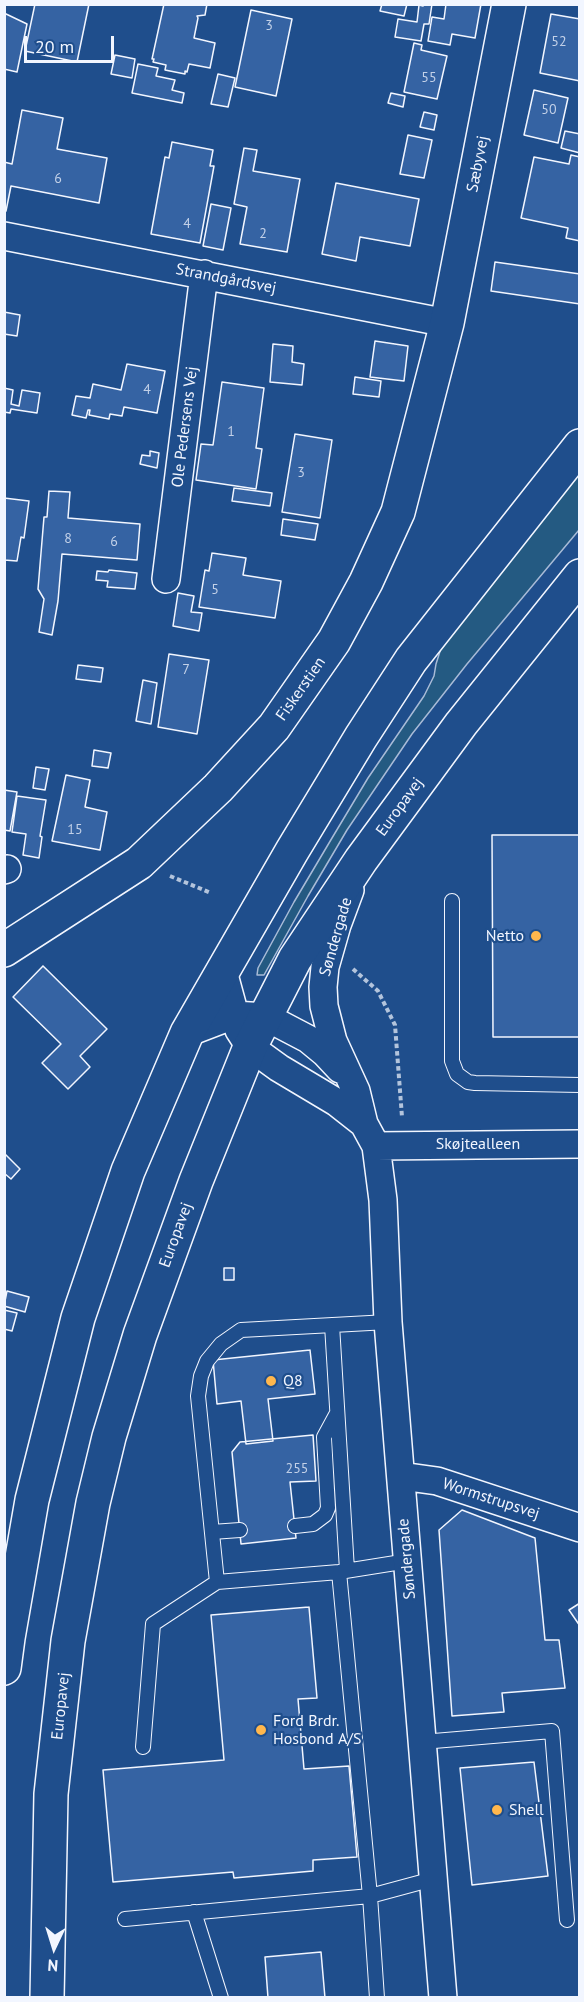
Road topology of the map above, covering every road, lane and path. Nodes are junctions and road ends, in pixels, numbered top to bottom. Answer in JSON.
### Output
{"nodes":[{"id":1,"x":509,"y":4,"type":"edge"},
{"id":2,"x":4,"y":236,"type":"edge"},
{"id":3,"x":204,"y":274,"type":"junction"},
{"id":4,"x":447,"y":323,"type":"junction"},
{"id":5,"x":579,"y":446,"type":"edge"},
{"id":6,"x":579,"y":576,"type":"edge"},
{"id":7,"x":166,"y":579,"type":"dead end"},
{"id":8,"x":361,"y":860,"type":"junction"},
{"id":9,"x":139,"y":862,"type":"junction"},
{"id":10,"x":211,"y":893,"type":"dead end"},
{"id":11,"x":452,"y":901,"type":"dead end"},
{"id":12,"x":4,"y":950,"type":"edge"},
{"id":13,"x":353,"y":969,"type":"dead end"},
{"id":14,"x":223,"y":971,"type":"junction"},
{"id":15,"x":250,"y":1016,"type":"junction"},
{"id":16,"x":188,"y":1032,"type":"junction"},
{"id":17,"x":250,"y":1047,"type":"junction"},
{"id":18,"x":352,"y":1084,"type":"junction"},
{"id":19,"x":579,"y":1085,"type":"edge"},
{"id":20,"x":370,"y":1135,"type":"junction"},
{"id":21,"x":404,"y":1144,"type":"junction"},
{"id":22,"x":579,"y":1144,"type":"edge"},
{"id":23,"x":388,"y":1322,"type":"junction"},
{"id":24,"x":332,"y":1325,"type":"junction"},
{"id":25,"x":337,"y":1413,"type":"junction"},
{"id":26,"x":401,"y":1476,"type":"junction"},
{"id":27,"x":295,"y":1526,"type":"dead end"},
{"id":28,"x":579,"y":1528,"type":"edge"},
{"id":29,"x":240,"y":1530,"type":"dead end"},
{"id":30,"x":212,"y":1532,"type":"junction"},
{"id":31,"x":408,"y":1561,"type":"junction"},
{"id":32,"x":343,"y":1571,"type":"junction"},
{"id":33,"x":217,"y":1582,"type":"junction"},
{"id":34,"x":4,"y":1668,"type":"edge"},
{"id":35,"x":422,"y":1742,"type":"junction"},
{"id":36,"x":143,"y":1747,"type":"dead end"},
{"id":37,"x":433,"y":1879,"type":"junction"},
{"id":38,"x":370,"y":1896,"type":"junction"},
{"id":39,"x":194,"y":1912,"type":"junction"},
{"id":40,"x":125,"y":1919,"type":"dead end"},
{"id":41,"x":567,"y":1920,"type":"dead end"},
{"id":42,"x":47,"y":1998,"type":"edge"},
{"id":43,"x":221,"y":1998,"type":"edge"},
{"id":44,"x":377,"y":1998,"type":"edge"},
{"id":45,"x":443,"y":1998,"type":"edge"}],
"edges":[{"from":1,"to":4,"type":"main road","name":"Sæbyvej"},
{"from":2,"to":3,"type":"street","name":"Strandgårdsvej"},
{"from":3,"to":4,"type":"street","name":"Strandgårdsvej"},
{"from":3,"to":7,"type":"street","name":"Ole Pedersens Vej"},
{"from":4,"to":9,"type":"main road","name":"Fiskerstien"},
{"from":5,"to":14,"type":"main road"},
{"from":6,"to":8,"type":"main road","name":"Europavej"},
{"from":8,"to":15,"type":"main road","name":"Europavej"},
{"from":8,"to":18,"type":"street","name":"Søndergade"},
{"from":9,"to":10,"type":"path"},
{"from":9,"to":12,"type":"main road","name":"Fiskerstien"},
{"from":11,"to":19,"type":"lane"},
{"from":13,"to":21,"type":"path"},
{"from":14,"to":15,"type":"street"},
{"from":14,"to":16,"type":"main road"},
{"from":15,"to":16,"type":"street"},
{"from":15,"to":17,"type":"main road","name":"Europavej"},
{"from":15,"to":18,"type":"street","name":"Søndergade"},
{"from":16,"to":34,"type":"main road"},
{"from":17,"to":20,"type":"street"},
{"from":17,"to":42,"type":"main road","name":"Europavej"},
{"from":18,"to":20,"type":"street","name":"Søndergade"},
{"from":20,"to":21,"type":"street","name":"Skøjtealleen"},
{"from":20,"to":23,"type":"street","name":"Søndergade"},
{"from":21,"to":22,"type":"street","name":"Skøjtealleen"},
{"from":23,"to":24,"type":"lane"},
{"from":23,"to":26,"type":"street","name":"Søndergade"},
{"from":24,"to":25,"type":"lane"},
{"from":24,"to":30,"type":"lane"},
{"from":25,"to":27,"type":"lane"},
{"from":25,"to":32,"type":"lane"},
{"from":26,"to":28,"type":"street","name":"Wormstrupsvej"},
{"from":26,"to":31,"type":"street","name":"Søndergade"},
{"from":29,"to":30,"type":"lane"},
{"from":30,"to":33,"type":"lane"},
{"from":31,"to":32,"type":"lane"},
{"from":31,"to":35,"type":"street","name":"Søndergade"},
{"from":32,"to":33,"type":"lane"},
{"from":32,"to":38,"type":"lane"},
{"from":33,"to":36,"type":"lane"},
{"from":35,"to":37,"type":"street","name":"Søndergade"},
{"from":35,"to":41,"type":"lane"},
{"from":37,"to":38,"type":"lane"},
{"from":37,"to":45,"type":"street","name":"Søndergade"},
{"from":38,"to":39,"type":"lane"},
{"from":38,"to":44,"type":"lane"},
{"from":39,"to":40,"type":"lane"},
{"from":39,"to":43,"type":"lane"}]}
